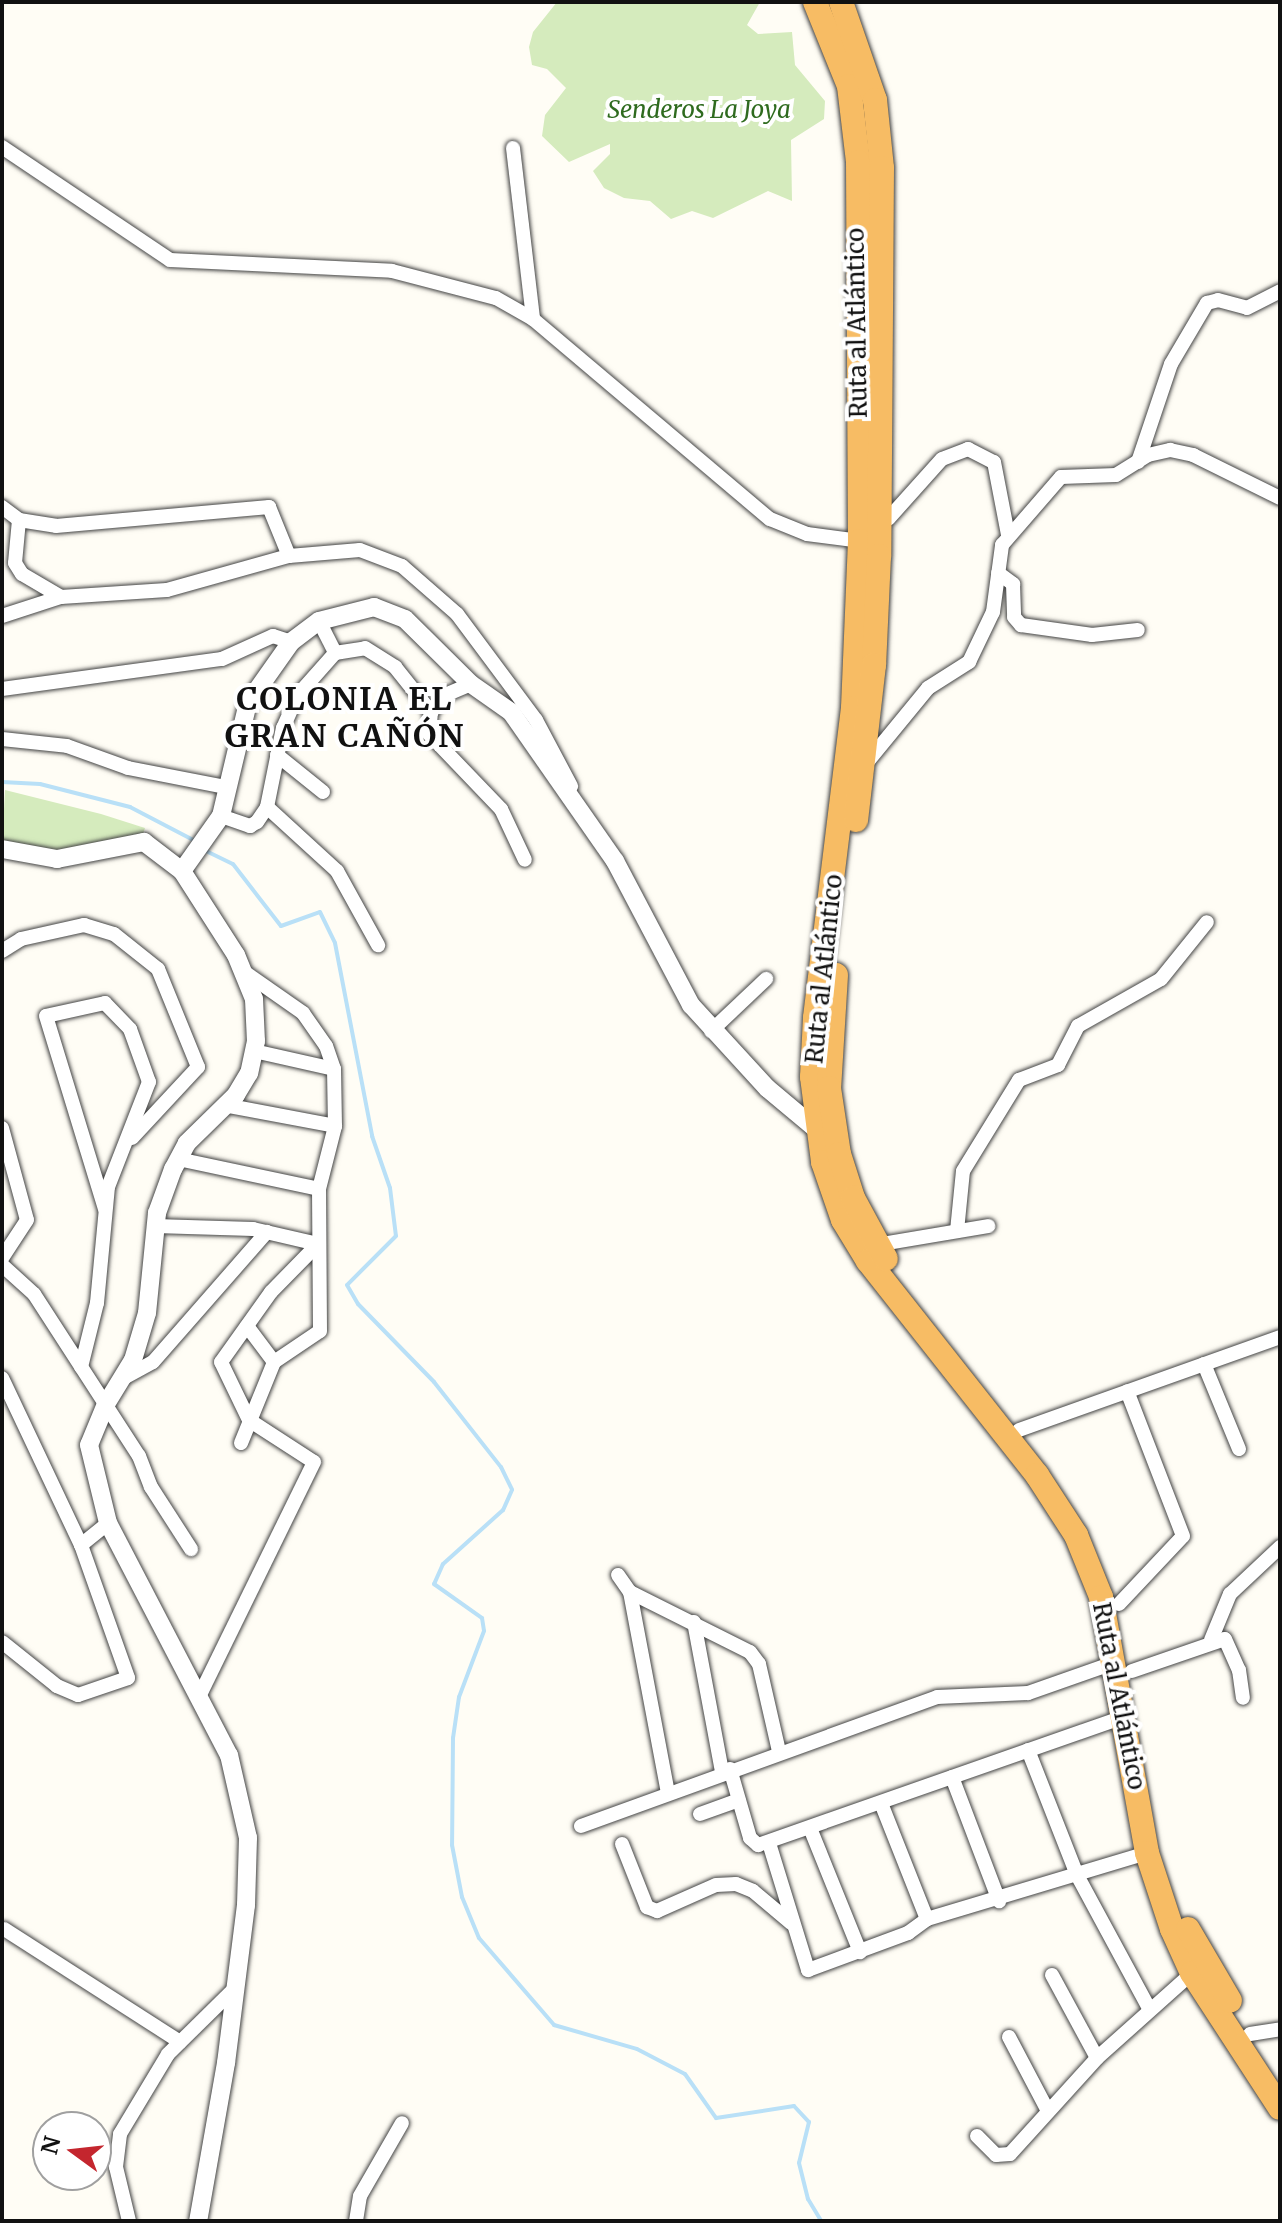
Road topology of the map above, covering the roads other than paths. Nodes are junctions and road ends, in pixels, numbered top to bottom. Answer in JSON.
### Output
{"nodes":[{"id":1,"x":815,"y":2,"type":"edge"},
{"id":2,"x":841,"y":2,"type":"edge"},
{"id":3,"x":2,"y":133,"type":"edge"},
{"id":4,"x":513,"y":148,"type":"dead end"},
{"id":5,"x":6,"y":150,"type":"edge"},
{"id":6,"x":1280,"y":291,"type":"edge"},
{"id":7,"x":533,"y":319,"type":"junction"},
{"id":8,"x":1138,"y":462,"type":"junction"},
{"id":9,"x":1280,"y":498,"type":"edge"},
{"id":10,"x":2,"y":507,"type":"edge"},
{"id":11,"x":19,"y":520,"type":"junction"},
{"id":12,"x":880,"y":521,"type":"junction"},
{"id":13,"x":1008,"y":535,"type":"junction"},
{"id":14,"x":860,"y":541,"type":"junction"},
{"id":15,"x":289,"y":556,"type":"junction"},
{"id":16,"x":998,"y":573,"type":"junction"},
{"id":17,"x":61,"y":597,"type":"junction"},
{"id":18,"x":2,"y":616,"type":"edge"},
{"id":19,"x":319,"y":621,"type":"junction"},
{"id":20,"x":1138,"y":630,"type":"dead end"},
{"id":21,"x":291,"y":642,"type":"junction"},
{"id":22,"x":335,"y":653,"type":"junction"},
{"id":23,"x":471,"y":684,"type":"junction"},
{"id":24,"x":2,"y":689,"type":"edge"},
{"id":25,"x":431,"y":712,"type":"junction"},
{"id":26,"x":2,"y":739,"type":"edge"},
{"id":27,"x":277,"y":755,"type":"junction"},
{"id":28,"x":864,"y":766,"type":"junction"},
{"id":29,"x":226,"y":787,"type":"junction"},
{"id":30,"x":323,"y":792,"type":"dead end"},
{"id":31,"x":267,"y":807,"type":"junction"},
{"id":32,"x":588,"y":818,"type":"junction"},
{"id":33,"x":218,"y":823,"type":"junction"},
{"id":34,"x":2,"y":849,"type":"edge"},
{"id":35,"x":525,"y":860,"type":"dead end"},
{"id":36,"x":185,"y":868,"type":"junction"},
{"id":37,"x":1207,"y":922,"type":"dead end"},
{"id":38,"x":378,"y":945,"type":"dead end"},
{"id":39,"x":2,"y":951,"type":"edge"},
{"id":40,"x":243,"y":971,"type":"junction"},
{"id":41,"x":766,"y":979,"type":"dead end"},
{"id":42,"x":711,"y":1031,"type":"junction"},
{"id":43,"x":254,"y":1051,"type":"junction"},
{"id":44,"x":334,"y":1069,"type":"junction"},
{"id":45,"x":224,"y":1105,"type":"junction"},
{"id":46,"x":335,"y":1126,"type":"junction"},
{"id":47,"x":2,"y":1128,"type":"edge"},
{"id":48,"x":816,"y":1129,"type":"junction"},
{"id":49,"x":123,"y":1147,"type":"junction"},
{"id":50,"x":178,"y":1159,"type":"junction"},
{"id":51,"x":319,"y":1189,"type":"junction"},
{"id":52,"x":105,"y":1209,"type":"junction"},
{"id":53,"x":155,"y":1226,"type":"junction"},
{"id":54,"x":988,"y":1226,"type":"dead end"},
{"id":55,"x":957,"y":1231,"type":"junction"},
{"id":56,"x":267,"y":1232,"type":"junction"},
{"id":57,"x":318,"y":1244,"type":"junction"},
{"id":58,"x":876,"y":1245,"type":"junction"},
{"id":59,"x":2,"y":1258,"type":"edge"},
{"id":60,"x":2,"y":1265,"type":"edge"},
{"id":61,"x":247,"y":1326,"type":"junction"},
{"id":62,"x":1279,"y":1338,"type":"edge"},
{"id":63,"x":274,"y":1362,"type":"junction"},
{"id":64,"x":1204,"y":1364,"type":"junction"},
{"id":65,"x":81,"y":1367,"type":"junction"},
{"id":66,"x":2,"y":1378,"type":"edge"},
{"id":67,"x":121,"y":1379,"type":"junction"},
{"id":68,"x":1127,"y":1391,"type":"junction"},
{"id":69,"x":106,"y":1404,"type":"junction"},
{"id":70,"x":249,"y":1420,"type":"junction"},
{"id":71,"x":1019,"y":1430,"type":"junction"},
{"id":72,"x":241,"y":1443,"type":"dead end"},
{"id":73,"x":1239,"y":1449,"type":"dead end"},
{"id":74,"x":108,"y":1523,"type":"junction"},
{"id":75,"x":81,"y":1545,"type":"junction"},
{"id":76,"x":1280,"y":1547,"type":"edge"},
{"id":77,"x":191,"y":1549,"type":"dead end"},
{"id":78,"x":618,"y":1575,"type":"dead end"},
{"id":79,"x":630,"y":1592,"type":"junction"},
{"id":80,"x":1119,"y":1604,"type":"junction"},
{"id":81,"x":694,"y":1622,"type":"junction"},
{"id":82,"x":1211,"y":1640,"type":"junction"},
{"id":83,"x":2,"y":1642,"type":"edge"},
{"id":84,"x":1124,"y":1666,"type":"junction"},
{"id":85,"x":201,"y":1693,"type":"junction"},
{"id":86,"x":1243,"y":1698,"type":"dead end"},
{"id":87,"x":1126,"y":1716,"type":"junction"},
{"id":88,"x":1028,"y":1750,"type":"junction"},
{"id":89,"x":779,"y":1751,"type":"junction"},
{"id":90,"x":726,"y":1771,"type":"junction"},
{"id":91,"x":952,"y":1777,"type":"junction"},
{"id":92,"x":668,"y":1793,"type":"junction"},
{"id":93,"x":739,"y":1800,"type":"junction"},
{"id":94,"x":881,"y":1803,"type":"junction"},
{"id":95,"x":700,"y":1814,"type":"dead end"},
{"id":96,"x":581,"y":1826,"type":"dead end"},
{"id":97,"x":810,"y":1828,"type":"junction"},
{"id":98,"x":769,"y":1843,"type":"junction"},
{"id":99,"x":622,"y":1844,"type":"dead end"},
{"id":100,"x":1147,"y":1853,"type":"junction"},
{"id":101,"x":1077,"y":1875,"type":"junction"},
{"id":102,"x":999,"y":1901,"type":"junction"},
{"id":103,"x":927,"y":1919,"type":"junction"},
{"id":104,"x":793,"y":1924,"type":"junction"},
{"id":105,"x":4,"y":1929,"type":"edge"},
{"id":106,"x":860,"y":1952,"type":"junction"},
{"id":107,"x":1192,"y":1973,"type":"junction"},
{"id":108,"x":1052,"y":1975,"type":"dead end"},
{"id":109,"x":232,"y":1991,"type":"junction"},
{"id":110,"x":1150,"y":2010,"type":"junction"},
{"id":111,"x":1280,"y":2029,"type":"edge"},
{"id":112,"x":1250,"y":2034,"type":"junction"},
{"id":113,"x":1009,"y":2037,"type":"dead end"},
{"id":114,"x":180,"y":2042,"type":"junction"},
{"id":115,"x":1097,"y":2058,"type":"junction"},
{"id":116,"x":1280,"y":2081,"type":"edge"},
{"id":117,"x":1280,"y":2108,"type":"edge"},
{"id":118,"x":1047,"y":2109,"type":"junction"},
{"id":119,"x":402,"y":2123,"type":"dead end"},
{"id":120,"x":977,"y":2136,"type":"dead end"},
{"id":121,"x":129,"y":2221,"type":"edge"},
{"id":122,"x":198,"y":2221,"type":"edge"},
{"id":123,"x":356,"y":2221,"type":"edge"}],
"edges":[{"from":1,"to":14,"type":"highway","name":"Ruta al Atlántico"},
{"from":2,"to":12,"type":"highway","name":"Ruta al Atlántico"},
{"from":3,"to":5,"type":"street"},
{"from":4,"to":7,"type":"street"},
{"from":5,"to":7,"type":"street"},
{"from":6,"to":8,"type":"street"},
{"from":7,"to":14,"type":"street"},
{"from":8,"to":9,"type":"street"},
{"from":8,"to":13,"type":"street"},
{"from":10,"to":11,"type":"street"},
{"from":11,"to":15,"type":"street"},
{"from":11,"to":17,"type":"street"},
{"from":12,"to":13,"type":"street"},
{"from":12,"to":28,"type":"highway","name":"Ruta al Atlántico"},
{"from":13,"to":16,"type":"street"},
{"from":14,"to":48,"type":"highway","name":"Ruta al Atlántico"},
{"from":15,"to":17,"type":"street"},
{"from":15,"to":32,"type":"street"},
{"from":16,"to":20,"type":"street"},
{"from":16,"to":28,"type":"street"},
{"from":17,"to":18,"type":"street"},
{"from":19,"to":21,"type":"street"},
{"from":19,"to":22,"type":"street"},
{"from":19,"to":23,"type":"street"},
{"from":21,"to":24,"type":"street"},
{"from":21,"to":29,"type":"street"},
{"from":22,"to":25,"type":"street"},
{"from":22,"to":27,"type":"street"},
{"from":23,"to":25,"type":"street"},
{"from":23,"to":32,"type":"street"},
{"from":25,"to":35,"type":"street"},
{"from":26,"to":29,"type":"street"},
{"from":27,"to":30,"type":"street"},
{"from":27,"to":31,"type":"street"},
{"from":28,"to":58,"type":"highway","name":"Ruta al Atlántico"},
{"from":29,"to":33,"type":"street"},
{"from":31,"to":33,"type":"street"},
{"from":31,"to":38,"type":"street"},
{"from":32,"to":42,"type":"street"},
{"from":33,"to":36,"type":"street"},
{"from":34,"to":36,"type":"street"},
{"from":36,"to":40,"type":"street"},
{"from":37,"to":55,"type":"street"},
{"from":39,"to":49,"type":"street"},
{"from":40,"to":43,"type":"street"},
{"from":40,"to":44,"type":"street"},
{"from":41,"to":42,"type":"street"},
{"from":42,"to":48,"type":"street"},
{"from":43,"to":44,"type":"street"},
{"from":43,"to":45,"type":"street"},
{"from":44,"to":46,"type":"street"},
{"from":45,"to":46,"type":"street"},
{"from":45,"to":50,"type":"street"},
{"from":46,"to":51,"type":"street"},
{"from":47,"to":59,"type":"street"},
{"from":48,"to":84,"type":"highway","name":"Ruta al Atlántico"},
{"from":49,"to":52,"type":"street"},
{"from":49,"to":52,"type":"street"},
{"from":50,"to":51,"type":"street"},
{"from":50,"to":53,"type":"street"},
{"from":51,"to":57,"type":"street"},
{"from":52,"to":65,"type":"street"},
{"from":53,"to":56,"type":"street"},
{"from":53,"to":67,"type":"street"},
{"from":54,"to":55,"type":"street"},
{"from":55,"to":58,"type":"street"},
{"from":56,"to":57,"type":"street"},
{"from":56,"to":67,"type":"street"},
{"from":57,"to":61,"type":"street"},
{"from":57,"to":63,"type":"street"},
{"from":58,"to":71,"type":"highway","name":"Ruta al Atlántico"},
{"from":60,"to":65,"type":"street"},
{"from":61,"to":63,"type":"street"},
{"from":61,"to":70,"type":"street"},
{"from":62,"to":64,"type":"street"},
{"from":63,"to":70,"type":"street"},
{"from":64,"to":68,"type":"street"},
{"from":64,"to":73,"type":"street"},
{"from":65,"to":69,"type":"street"},
{"from":66,"to":75,"type":"street"},
{"from":67,"to":69,"type":"street"},
{"from":68,"to":71,"type":"street"},
{"from":68,"to":80,"type":"street"},
{"from":69,"to":74,"type":"street"},
{"from":69,"to":77,"type":"street"},
{"from":70,"to":72,"type":"street"},
{"from":70,"to":85,"type":"street"},
{"from":71,"to":80,"type":"highway","name":"Ruta al Atlántico"},
{"from":74,"to":75,"type":"street"},
{"from":74,"to":85,"type":"street"},
{"from":75,"to":83,"type":"street"},
{"from":76,"to":82,"type":"street"},
{"from":78,"to":79,"type":"street"},
{"from":79,"to":81,"type":"street"},
{"from":79,"to":92,"type":"street"},
{"from":80,"to":84,"type":"highway","name":"Ruta al Atlántico"},
{"from":81,"to":89,"type":"street"},
{"from":81,"to":90,"type":"street"},
{"from":82,"to":84,"type":"street"},
{"from":82,"to":86,"type":"street"},
{"from":84,"to":87,"type":"highway","name":"Ruta al Atlántico"},
{"from":84,"to":89,"type":"street"},
{"from":84,"to":112,"type":"highway","name":"Ruta al Atlántico"},
{"from":85,"to":109,"type":"street"},
{"from":87,"to":88,"type":"street"},
{"from":87,"to":100,"type":"highway","name":"Ruta al Atlántico"},
{"from":88,"to":91,"type":"street"},
{"from":88,"to":101,"type":"street"},
{"from":89,"to":90,"type":"street"},
{"from":90,"to":92,"type":"street"},
{"from":90,"to":93,"type":"street"},
{"from":91,"to":94,"type":"street"},
{"from":91,"to":102,"type":"street"},
{"from":92,"to":96,"type":"street"},
{"from":93,"to":95,"type":"street"},
{"from":93,"to":98,"type":"street"},
{"from":94,"to":97,"type":"street"},
{"from":94,"to":103,"type":"street"},
{"from":97,"to":98,"type":"street"},
{"from":97,"to":106,"type":"street"},
{"from":98,"to":104,"type":"street"},
{"from":99,"to":104,"type":"street"},
{"from":100,"to":101,"type":"street"},
{"from":100,"to":107,"type":"highway","name":"Ruta al Atlántico"},
{"from":101,"to":102,"type":"street"},
{"from":101,"to":110,"type":"street"},
{"from":102,"to":103,"type":"street"},
{"from":103,"to":106,"type":"street"},
{"from":104,"to":106,"type":"street"},
{"from":105,"to":114,"type":"street"},
{"from":107,"to":110,"type":"street"},
{"from":107,"to":117,"type":"highway","name":"Ruta al Atlántico"},
{"from":108,"to":115,"type":"street"},
{"from":109,"to":114,"type":"street"},
{"from":109,"to":122,"type":"street"},
{"from":110,"to":115,"type":"street"},
{"from":111,"to":112,"type":"street"},
{"from":112,"to":116,"type":"highway","name":"Ruta al Atlántico"},
{"from":113,"to":118,"type":"street"},
{"from":114,"to":121,"type":"street"},
{"from":115,"to":118,"type":"street"},
{"from":118,"to":120,"type":"street"},
{"from":119,"to":123,"type":"street"}]}
